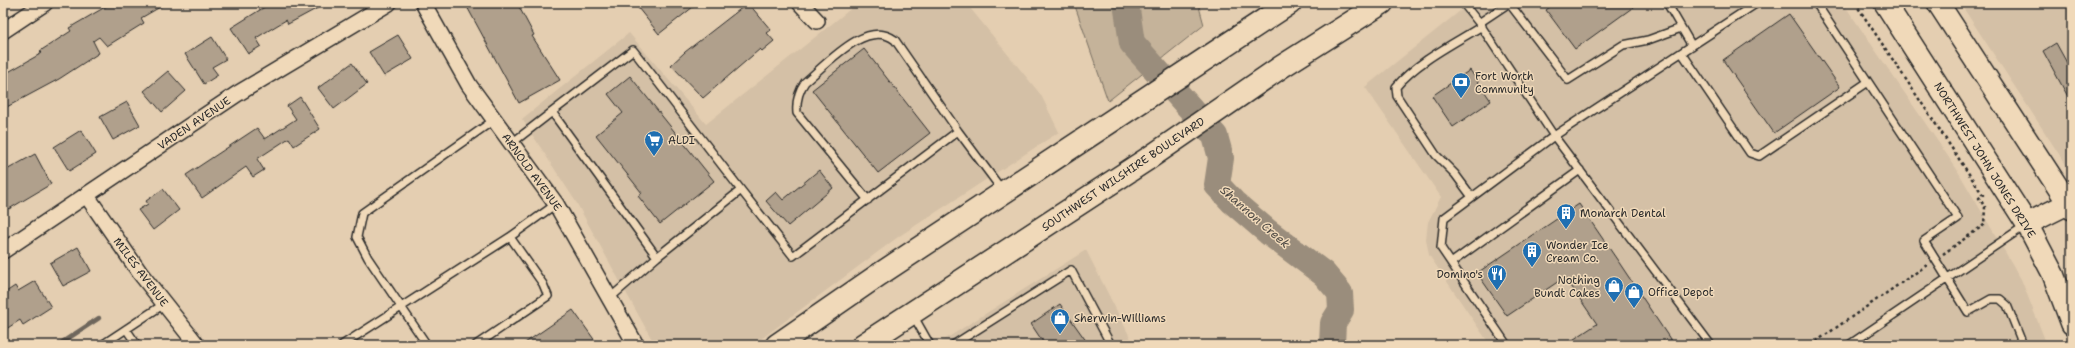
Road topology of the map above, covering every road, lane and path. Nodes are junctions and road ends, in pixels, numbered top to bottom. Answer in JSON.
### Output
{"nodes":[{"id":1,"x":46,"y":3,"type":"edge"},
{"id":2,"x":389,"y":3,"type":"edge"},
{"id":3,"x":423,"y":3,"type":"edge"},
{"id":4,"x":800,"y":3,"type":"edge"},
{"id":5,"x":1290,"y":3,"type":"edge"},
{"id":6,"x":1382,"y":3,"type":"edge"},
{"id":7,"x":1463,"y":3,"type":"edge"},
{"id":8,"x":1509,"y":3,"type":"edge"},
{"id":9,"x":1667,"y":3,"type":"edge"},
{"id":10,"x":1757,"y":3,"type":"edge"},
{"id":11,"x":1816,"y":3,"type":"edge"},
{"id":12,"x":1855,"y":3,"type":"edge"},
{"id":13,"x":1885,"y":3,"type":"edge"},
{"id":14,"x":1938,"y":3,"type":"edge"},
{"id":15,"x":817,"y":21,"type":"dead end"},
{"id":16,"x":1481,"y":25,"type":"junction"},
{"id":17,"x":1681,"y":28,"type":"junction"},
{"id":18,"x":3,"y":31,"type":"edge"},
{"id":19,"x":1692,"y":46,"type":"junction"},
{"id":20,"x":1682,"y":53,"type":"junction"},
{"id":21,"x":1868,"y":82,"type":"junction"},
{"id":22,"x":552,"y":112,"type":"junction"},
{"id":23,"x":494,"y":120,"type":"junction"},
{"id":24,"x":958,"y":131,"type":"junction"},
{"id":25,"x":1554,"y":136,"type":"junction"},
{"id":26,"x":512,"y":143,"type":"junction"},
{"id":27,"x":1580,"y":170,"type":"junction"},
{"id":28,"x":741,"y":190,"type":"junction"},
{"id":29,"x":1004,"y":192,"type":"junction"},
{"id":30,"x":87,"y":196,"type":"junction"},
{"id":31,"x":1472,"y":197,"type":"junction"},
{"id":32,"x":868,"y":200,"type":"junction"},
{"id":33,"x":556,"y":204,"type":"junction"},
{"id":34,"x":2071,"y":204,"type":"edge"},
{"id":35,"x":2027,"y":224,"type":"junction"},
{"id":36,"x":510,"y":237,"type":"junction"},
{"id":37,"x":3,"y":251,"type":"edge"},
{"id":38,"x":657,"y":256,"type":"junction"},
{"id":39,"x":1936,"y":259,"type":"junction"},
{"id":40,"x":1451,"y":263,"type":"junction"},
{"id":41,"x":1948,"y":278,"type":"junction"},
{"id":42,"x":610,"y":298,"type":"junction"},
{"id":43,"x":164,"y":304,"type":"junction"},
{"id":44,"x":401,"y":307,"type":"junction"},
{"id":45,"x":912,"y":313,"type":"junction"},
{"id":46,"x":2072,"y":324,"type":"edge"},
{"id":47,"x":126,"y":329,"type":"junction"},
{"id":48,"x":956,"y":344,"type":"edge"},
{"id":49,"x":102,"y":345,"type":"edge"},
{"id":50,"x":137,"y":345,"type":"edge"},
{"id":51,"x":197,"y":345,"type":"edge"},
{"id":52,"x":342,"y":345,"type":"edge"},
{"id":53,"x":427,"y":345,"type":"edge"},
{"id":54,"x":476,"y":345,"type":"edge"},
{"id":55,"x":636,"y":345,"type":"edge"},
{"id":56,"x":777,"y":345,"type":"edge"},
{"id":57,"x":864,"y":345,"type":"edge"},
{"id":58,"x":930,"y":345,"type":"edge"},
{"id":59,"x":1111,"y":345,"type":"edge"},
{"id":60,"x":1508,"y":345,"type":"edge"},
{"id":61,"x":1711,"y":345,"type":"edge"},
{"id":62,"x":1811,"y":345,"type":"edge"},
{"id":63,"x":1849,"y":345,"type":"edge"},
{"id":64,"x":2023,"y":345,"type":"edge"}],
"edges":[{"from":1,"to":18,"type":"street"},
{"from":2,"to":30,"type":"street","name":"VADEN AVENUE"},
{"from":3,"to":23,"type":"street","name":"ARNOLD AVENUE"},
{"from":4,"to":15,"type":"street"},
{"from":5,"to":29,"type":"main road"},
{"from":6,"to":45,"type":"main road","name":"SOUTHWEST WILSHIRE BOULEVARD"},
{"from":7,"to":16,"type":"lane"},
{"from":8,"to":16,"type":"lane"},
{"from":8,"to":17,"type":"lane"},
{"from":9,"to":17,"type":"lane"},
{"from":10,"to":19,"type":"lane"},
{"from":11,"to":21,"type":"lane"},
{"from":12,"to":39,"type":"path"},
{"from":13,"to":35,"type":"main road","name":"NORTHWEST JOHN JONES DRIVE"},
{"from":14,"to":34,"type":"main road"},
{"from":16,"to":25,"type":"lane"},
{"from":16,"to":31,"type":"lane"},
{"from":17,"to":19,"type":"lane"},
{"from":19,"to":20,"type":"lane"},
{"from":20,"to":21,"type":"lane"},
{"from":20,"to":25,"type":"lane"},
{"from":21,"to":39,"type":"lane"},
{"from":22,"to":26,"type":"lane"},
{"from":22,"to":28,"type":"lane"},
{"from":22,"to":38,"type":"lane"},
{"from":23,"to":26,"type":"street","name":"ARNOLD AVENUE"},
{"from":23,"to":44,"type":"lane"},
{"from":24,"to":29,"type":"lane"},
{"from":24,"to":32,"type":"lane"},
{"from":24,"to":32,"type":"lane"},
{"from":25,"to":27,"type":"lane"},
{"from":25,"to":31,"type":"lane"},
{"from":26,"to":33,"type":"street","name":"ARNOLD AVENUE"},
{"from":27,"to":40,"type":"lane"},
{"from":27,"to":61,"type":"lane"},
{"from":28,"to":32,"type":"lane"},
{"from":28,"to":38,"type":"lane"},
{"from":29,"to":56,"type":"main road"},
{"from":30,"to":37,"type":"street","name":"VADEN AVENUE"},
{"from":30,"to":43,"type":"street","name":"MILES AVENUE"},
{"from":31,"to":40,"type":"lane"},
{"from":33,"to":36,"type":"lane"},
{"from":33,"to":42,"type":"street","name":"ARNOLD AVENUE"},
{"from":34,"to":35,"type":"main road"},
{"from":35,"to":41,"type":"lane"},
{"from":35,"to":46,"type":"main road","name":"NORTHWEST JOHN JONES DRIVE"},
{"from":36,"to":44,"type":"lane"},
{"from":36,"to":54,"type":"lane"},
{"from":38,"to":42,"type":"lane"},
{"from":39,"to":41,"type":"lane"},
{"from":39,"to":62,"type":"path"},
{"from":40,"to":60,"type":"lane"},
{"from":41,"to":63,"type":"lane"},
{"from":41,"to":64,"type":"lane"},
{"from":42,"to":55,"type":"street","name":"ARNOLD AVENUE"},
{"from":43,"to":47,"type":"lane"},
{"from":43,"to":51,"type":"street","name":"MILES AVENUE"},
{"from":44,"to":52,"type":"lane"},
{"from":44,"to":53,"type":"lane"},
{"from":45,"to":57,"type":"main road","name":"SOUTHWEST WILSHIRE BOULEVARD"},
{"from":45,"to":58,"type":"lane"},
{"from":47,"to":49,"type":"lane"},
{"from":47,"to":50,"type":"lane"},
{"from":48,"to":59,"type":"lane"}]}
